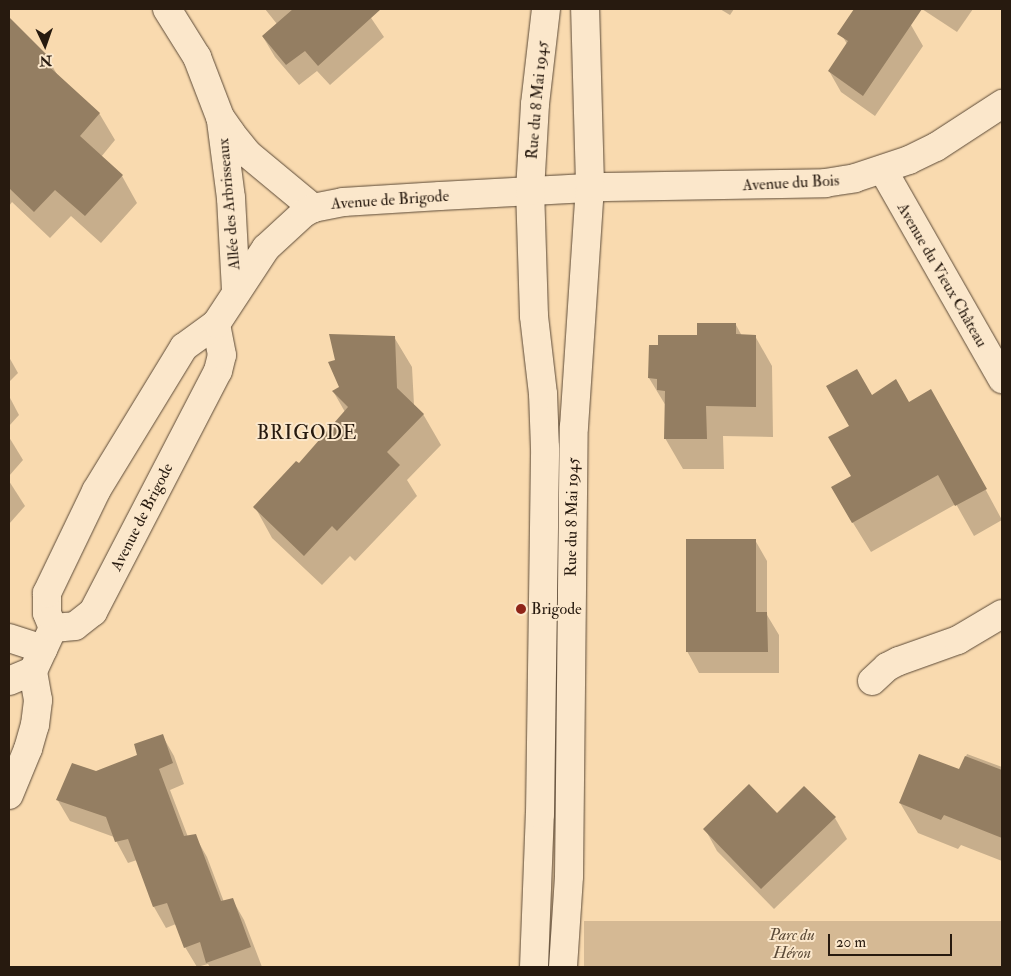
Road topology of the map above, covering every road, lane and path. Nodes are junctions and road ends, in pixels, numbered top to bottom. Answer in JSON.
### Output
{"nodes":[{"id":1,"x":166,"y":9,"type":"edge"},
{"id":2,"x":546,"y":9,"type":"edge"},
{"id":3,"x":585,"y":9,"type":"edge"},
{"id":4,"x":1002,"y":104,"type":"edge"},
{"id":5,"x":220,"y":117,"type":"junction"},
{"id":6,"x":883,"y":170,"type":"junction"},
{"id":7,"x":590,"y":188,"type":"junction"},
{"id":8,"x":530,"y":191,"type":"junction"},
{"id":9,"x":313,"y":208,"type":"junction"},
{"id":10,"x":236,"y":292,"type":"junction"},
{"id":11,"x":216,"y":324,"type":"junction"},
{"id":12,"x":1002,"y":379,"type":"edge"},
{"id":13,"x":1002,"y":614,"type":"edge"},
{"id":14,"x":9,"y":638,"type":"edge"},
{"id":15,"x":34,"y":657,"type":"edge"},
{"id":16,"x":872,"y":681,"type":"dead end"},
{"id":17,"x":9,"y":795,"type":"edge"},
{"id":18,"x":534,"y":967,"type":"edge"},
{"id":19,"x":563,"y":967,"type":"edge"}],
"edges":[{"from":1,"to":5,"type":"street","name":"Allée des Arbrisseaux"},
{"from":2,"to":8,"type":"street","name":"Rue du 8 Mai 1945"},
{"from":3,"to":7,"type":"street","name":"Rue du 8 Mai 1945"},
{"from":4,"to":6,"type":"street","name":"Avenue du Bois"},
{"from":5,"to":9,"type":"street","name":"Allée des Arbrisseaux"},
{"from":5,"to":10,"type":"street","name":"Allée des Arbrisseaux"},
{"from":6,"to":7,"type":"street","name":"Avenue du Bois"},
{"from":6,"to":12,"type":"street","name":"Avenue du Vieux Château"},
{"from":7,"to":8,"type":"street"},
{"from":7,"to":19,"type":"street","name":"Rue du 8 Mai 1945"},
{"from":8,"to":9,"type":"street","name":"Avenue de Brigode"},
{"from":8,"to":18,"type":"street","name":"Rue du 8 Mai 1945"},
{"from":9,"to":10,"type":"street","name":"Avenue de Brigode"},
{"from":10,"to":11,"type":"street","name":"Avenue de Brigode"},
{"from":11,"to":15,"type":"street","name":"Avenue de Brigode"},
{"from":11,"to":15,"type":"street","name":"Avenue de Brigode"},
{"from":13,"to":16,"type":"street"},
{"from":14,"to":15,"type":"street","name":"Avenue de Brigode"},
{"from":15,"to":17,"type":"street","name":"Avenue de Brigode"}]}
